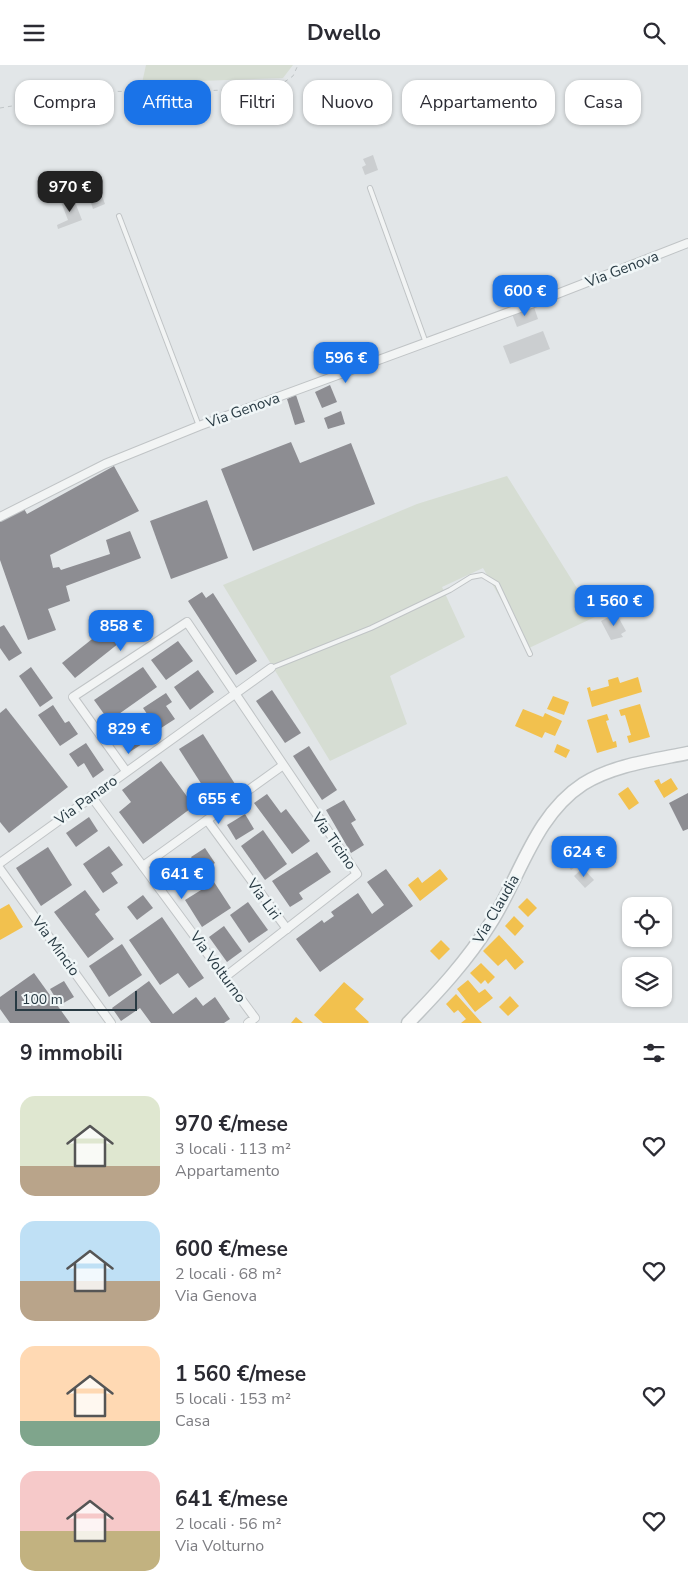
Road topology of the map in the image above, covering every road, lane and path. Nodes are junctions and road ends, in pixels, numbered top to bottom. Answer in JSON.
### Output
{"nodes":[{"id":1,"x":298,"y":65,"type":"edge"},
{"id":2,"x":0,"y":108,"type":"edge"},
{"id":3,"x":370,"y":188,"type":"dead end"},
{"id":4,"x":119,"y":215,"type":"dead end"},
{"id":5,"x":688,"y":243,"type":"edge"},
{"id":6,"x":426,"y":343,"type":"junction"},
{"id":7,"x":199,"y":426,"type":"junction"},
{"id":8,"x":0,"y":517,"type":"edge"},
{"id":9,"x":530,"y":654,"type":"dead end"},
{"id":10,"x":272,"y":668,"type":"joint"},
{"id":11,"x":234,"y":693,"type":"junction"},
{"id":12,"x":686,"y":756,"type":"edge"},
{"id":13,"x":282,"y":766,"type":"junction"},
{"id":14,"x":126,"y":771,"type":"junction"},
{"id":15,"x":90,"y":796,"type":"junction"},
{"id":16,"x":207,"y":820,"type":"junction"},
{"id":17,"x":0,"y":863,"type":"edge"},
{"id":18,"x":143,"y":866,"type":"junction"},
{"id":19,"x":0,"y":869,"type":"edge"},
{"id":20,"x":286,"y":929,"type":"junction"},
{"id":21,"x":225,"y":977,"type":"junction"},
{"id":22,"x":112,"y":1023,"type":"edge"},
{"id":23,"x":248,"y":1023,"type":"edge"},
{"id":24,"x":408,"y":1023,"type":"edge"}],
"edges":[{"from":1,"to":2,"type":"path"},
{"from":3,"to":6,"type":"lane"},
{"from":4,"to":7,"type":"lane"},
{"from":5,"to":6,"type":"street","name":"Via Genova"},
{"from":6,"to":7,"type":"street","name":"Via Genova"},
{"from":7,"to":8,"type":"street","name":"Via Genova"},
{"from":9,"to":10,"type":"lane"},
{"from":10,"to":11,"type":"street","name":"Via Panaro"},
{"from":11,"to":13,"type":"street","name":"Via Ticino"},
{"from":11,"to":14,"type":"street","name":"Via Panaro"},
{"from":11,"to":14,"type":"street","name":"Via Ticino"},
{"from":12,"to":24,"type":"main road","name":"Via Claudia"},
{"from":13,"to":16,"type":"street"},
{"from":13,"to":20,"type":"street","name":"Via Ticino"},
{"from":14,"to":15,"type":"street","name":"Via Panaro"},
{"from":15,"to":17,"type":"street","name":"Via Panaro"},
{"from":15,"to":18,"type":"street","name":"Via Volturno"},
{"from":16,"to":18,"type":"street"},
{"from":16,"to":20,"type":"street","name":"Via Liri"},
{"from":18,"to":21,"type":"street","name":"Via Volturno"},
{"from":19,"to":22,"type":"street","name":"Via Mincio"},
{"from":20,"to":21,"type":"street","name":"Via Ticino"},
{"from":21,"to":23,"type":"street","name":"Via Volturno"}]}
